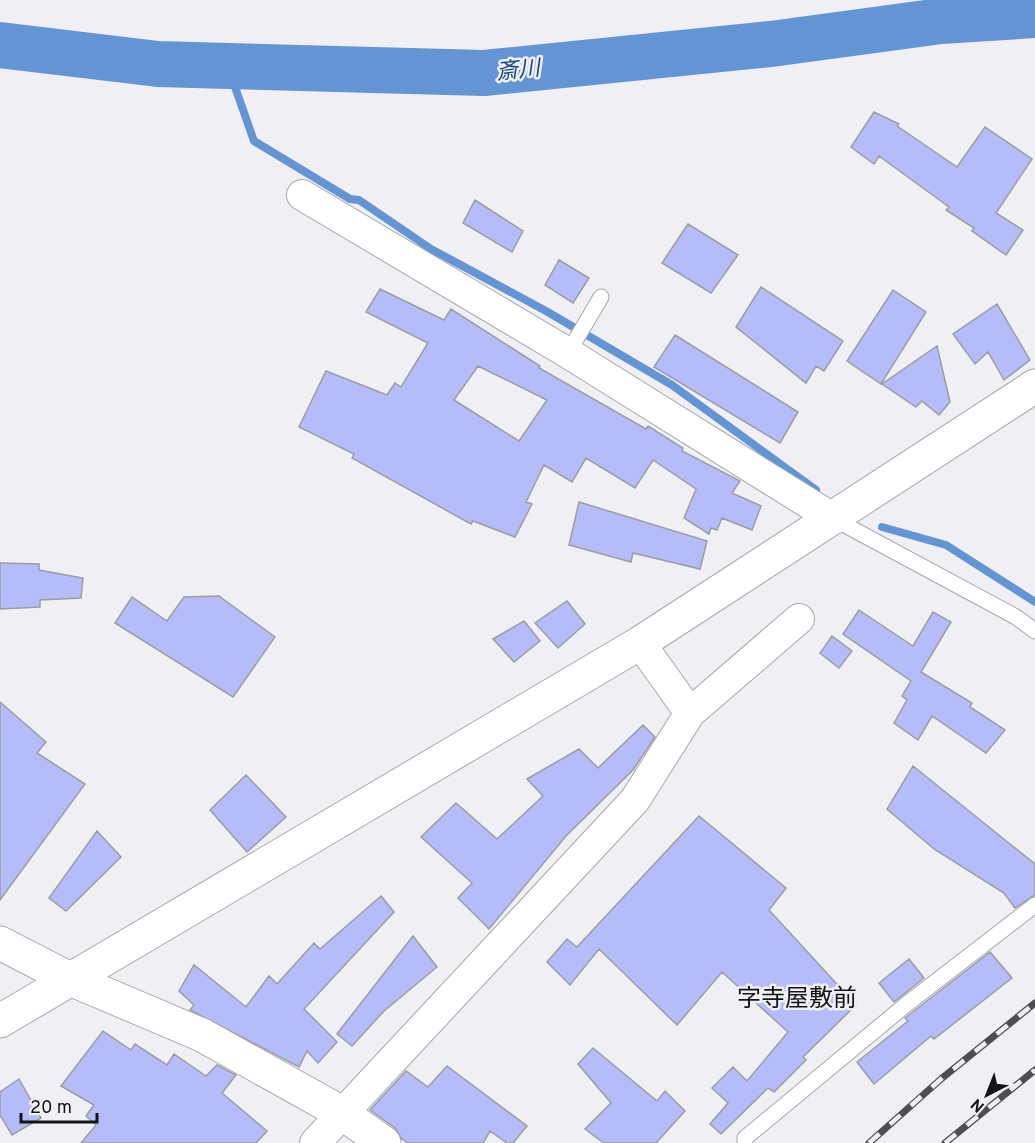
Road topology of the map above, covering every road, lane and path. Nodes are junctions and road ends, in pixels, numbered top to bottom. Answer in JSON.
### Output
{"nodes":[{"id":1,"x":302,"y":195,"type":"dead end"},
{"id":2,"x":601,"y":297,"type":"dead end"},
{"id":3,"x":568,"y":353,"type":"junction"},
{"id":4,"x":1035,"y":386,"type":"edge"},
{"id":5,"x":834,"y":519,"type":"junction"},
{"id":6,"x":799,"y":619,"type":"dead end"},
{"id":7,"x":1035,"y":632,"type":"edge"},
{"id":8,"x":640,"y":643,"type":"junction"},
{"id":9,"x":690,"y":713,"type":"junction"},
{"id":10,"x":1035,"y":905,"type":"edge"},
{"id":11,"x":0,"y":943,"type":"edge"},
{"id":12,"x":70,"y":979,"type":"junction"},
{"id":13,"x":0,"y":1021,"type":"edge"},
{"id":14,"x":342,"y":1113,"type":"junction"},
{"id":15,"x":315,"y":1143,"type":"edge"},
{"id":16,"x":384,"y":1143,"type":"edge"},
{"id":17,"x":744,"y":1143,"type":"edge"}],
"edges":[{"from":1,"to":3,"type":"street"},
{"from":2,"to":3,"type":"lane"},
{"from":3,"to":5,"type":"street"},
{"from":4,"to":5,"type":"street"},
{"from":5,"to":7,"type":"lane"},
{"from":5,"to":8,"type":"street"},
{"from":6,"to":9,"type":"street"},
{"from":8,"to":9,"type":"street"},
{"from":8,"to":12,"type":"street"},
{"from":9,"to":14,"type":"street"},
{"from":10,"to":17,"type":"lane"},
{"from":11,"to":12,"type":"street"},
{"from":12,"to":13,"type":"street"},
{"from":12,"to":14,"type":"street"},
{"from":14,"to":15,"type":"street"},
{"from":14,"to":16,"type":"street"}]}
